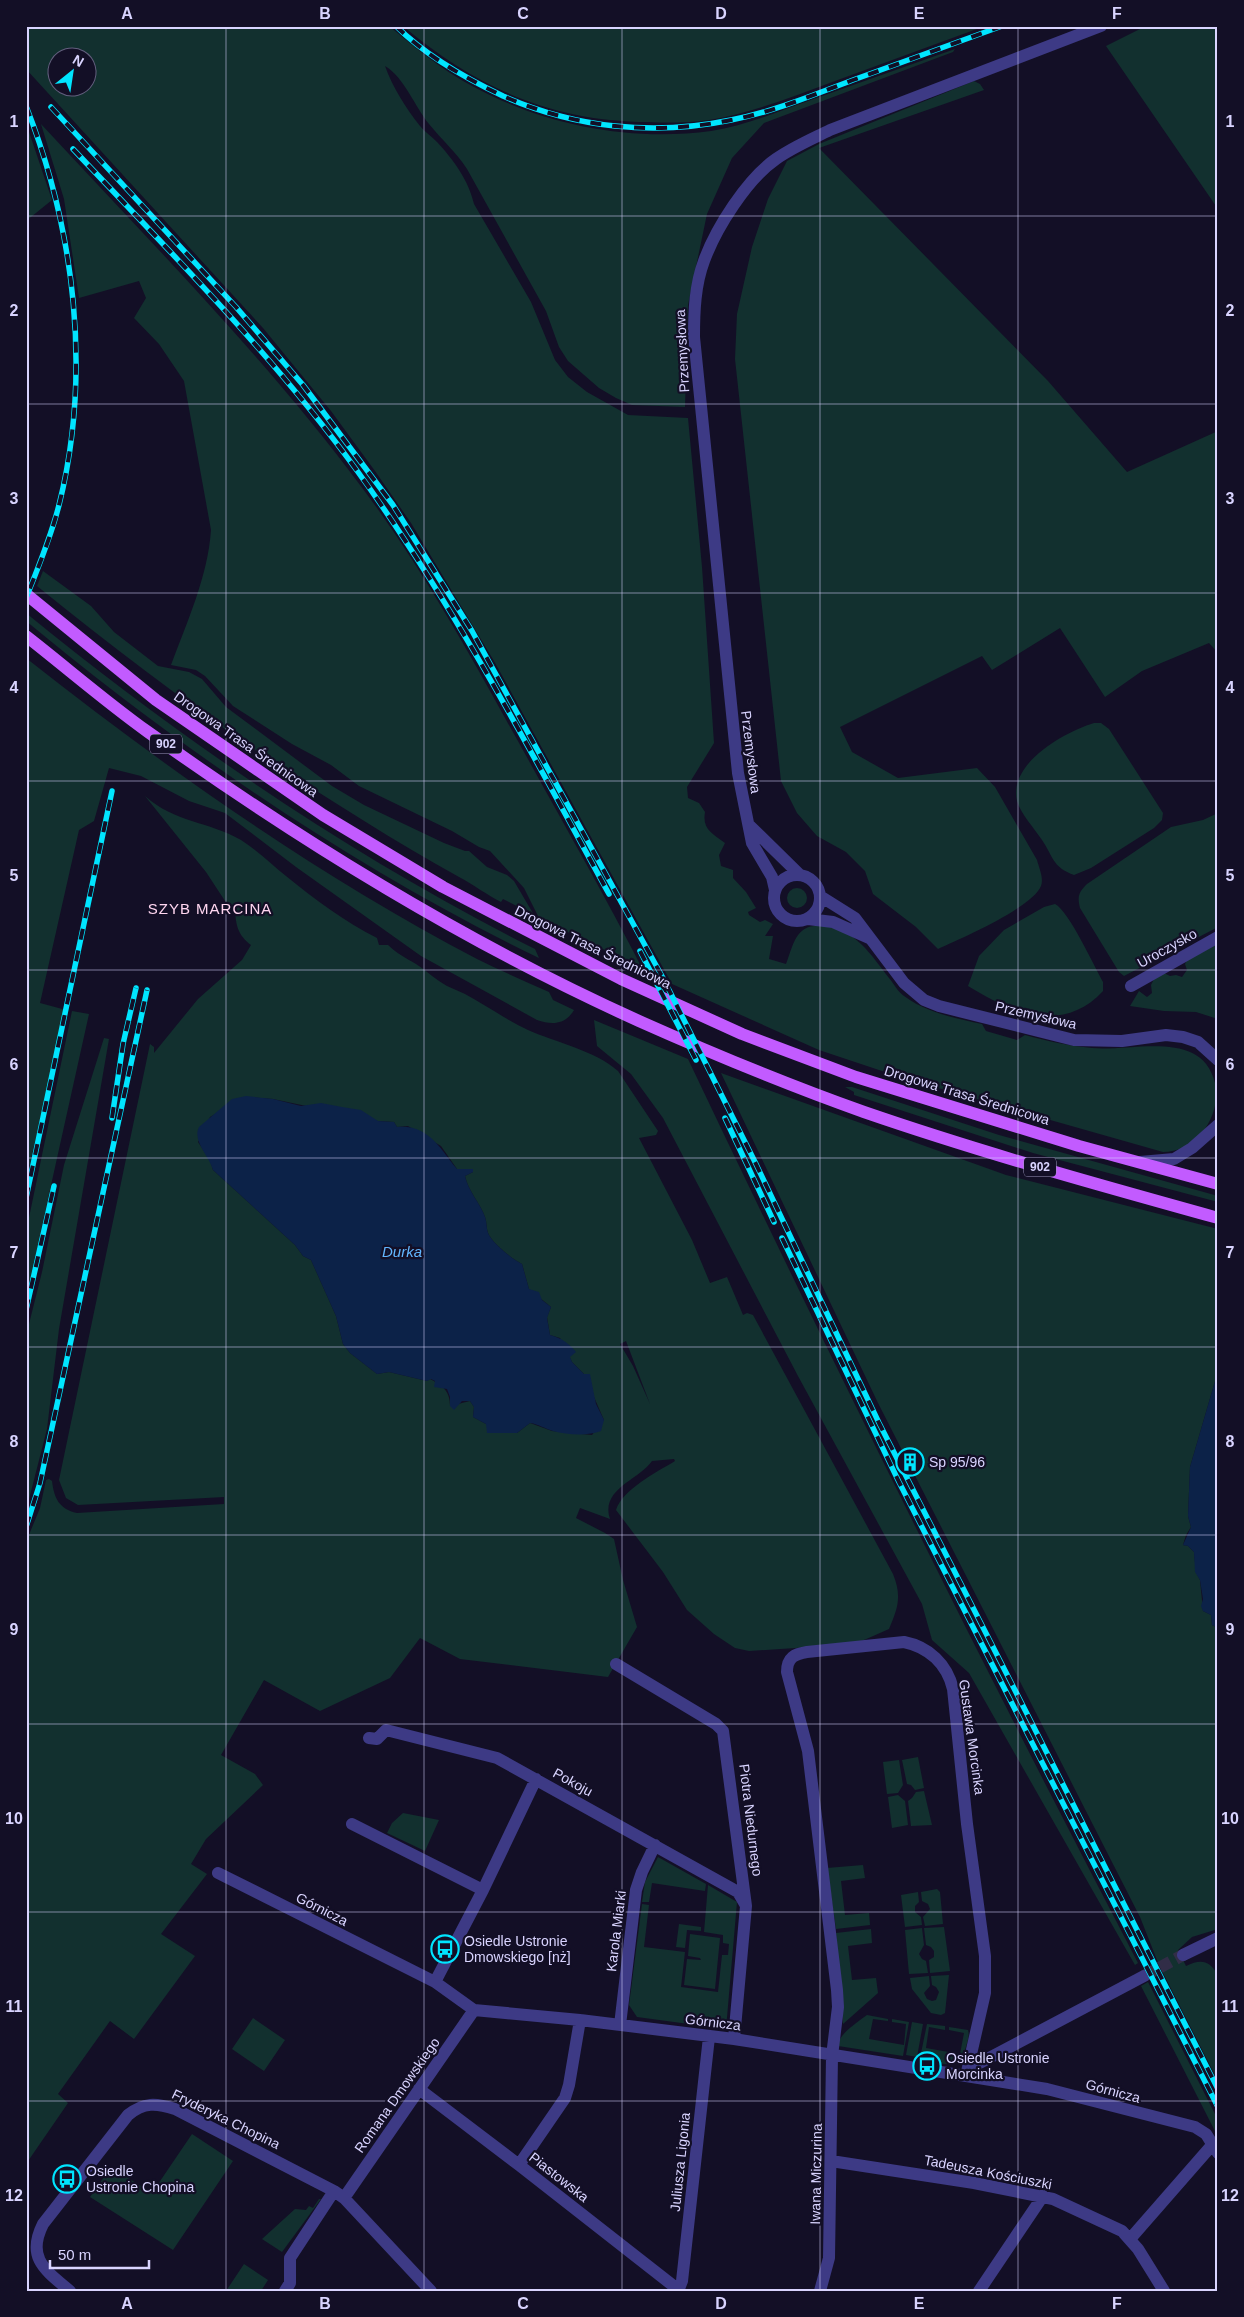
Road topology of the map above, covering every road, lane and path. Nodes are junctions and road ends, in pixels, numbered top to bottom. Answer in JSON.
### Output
{"nodes":[{"id":1,"x":1101,"y":26,"type":"edge"},
{"id":2,"x":26,"y":594,"type":"edge"},
{"id":3,"x":26,"y":636,"type":"edge"},
{"id":4,"x":750,"y":826,"type":"junction"},
{"id":5,"x":799,"y":874,"type":"junction"},
{"id":6,"x":775,"y":890,"type":"junction"},
{"id":7,"x":820,"y":896,"type":"junction"},
{"id":8,"x":808,"y":919,"type":"junction"},
{"id":9,"x":1218,"y":937,"type":"edge"},
{"id":10,"x":869,"y":938,"type":"junction"},
{"id":11,"x":1131,"y":986,"type":"dead end"},
{"id":12,"x":1218,"y":1060,"type":"edge"},
{"id":13,"x":1218,"y":1125,"type":"edge"},
{"id":14,"x":1138,"y":1162,"type":"junction"},
{"id":15,"x":1218,"y":1184,"type":"edge"},
{"id":16,"x":1218,"y":1218,"type":"edge"},
{"id":17,"x":616,"y":1664,"type":"dead end"},
{"id":18,"x":370,"y":1738,"type":"dead end"},
{"id":19,"x":536,"y":1779,"type":"junction"},
{"id":20,"x":352,"y":1824,"type":"dead end"},
{"id":21,"x":655,"y":1845,"type":"junction"},
{"id":22,"x":218,"y":1873,"type":"dead end"},
{"id":23,"x":483,"y":1890,"type":"junction"},
{"id":24,"x":746,"y":1906,"type":"junction"},
{"id":25,"x":1218,"y":1938,"type":"edge"},
{"id":26,"x":1182,"y":1955,"type":"tunnel mouth"},
{"id":27,"x":1144,"y":1976,"type":"tunnel mouth"},
{"id":28,"x":435,"y":1982,"type":"junction"},
{"id":29,"x":474,"y":2010,"type":"junction"},
{"id":30,"x":580,"y":2020,"type":"junction"},
{"id":31,"x":620,"y":2025,"type":"junction"},
{"id":32,"x":709,"y":2036,"type":"junction"},
{"id":33,"x":734,"y":2039,"type":"junction"},
{"id":34,"x":832,"y":2056,"type":"junction"},
{"id":35,"x":966,"y":2076,"type":"junction"},
{"id":36,"x":419,"y":2089,"type":"junction"},
{"id":37,"x":1216,"y":2149,"type":"edge"},
{"id":38,"x":831,"y":2161,"type":"junction"},
{"id":39,"x":520,"y":2165,"type":"junction"},
{"id":40,"x":339,"y":2194,"type":"junction"},
{"id":41,"x":1044,"y":2196,"type":"junction"},
{"id":42,"x":1130,"y":2239,"type":"junction"},
{"id":43,"x":679,"y":2290,"type":"edge"},
{"id":44,"x":70,"y":2291,"type":"edge"},
{"id":45,"x":285,"y":2291,"type":"edge"},
{"id":46,"x":431,"y":2291,"type":"edge"},
{"id":47,"x":820,"y":2291,"type":"edge"},
{"id":48,"x":978,"y":2291,"type":"edge"},
{"id":49,"x":1164,"y":2291,"type":"edge"}],
"edges":[{"from":1,"to":4,"type":"street","name":"Przemysłowa"},
{"from":2,"to":14,"type":"main road","name":"Drogowa Trasa Średnicowa","number":"902"},
{"from":3,"to":16,"type":"main road","number":"902"},
{"from":4,"to":5,"type":"street","name":"Przemysłowa"},
{"from":4,"to":6,"type":"street","name":"Przemysłowa"},
{"from":5,"to":6,"type":"street"},
{"from":5,"to":7,"type":"street"},
{"from":6,"to":8,"type":"street"},
{"from":7,"to":8,"type":"street"},
{"from":7,"to":10,"type":"street","name":"Przemysłowa"},
{"from":8,"to":10,"type":"street","name":"Przemysłowa"},
{"from":9,"to":11,"type":"street","name":"Uroczysko"},
{"from":10,"to":12,"type":"street","name":"Przemysłowa"},
{"from":13,"to":14,"type":"street"},
{"from":14,"to":15,"type":"main road","name":"Drogowa Trasa Średnicowa","number":"902"},
{"from":17,"to":24,"type":"street","name":"Piotra Niedurnego"},
{"from":18,"to":19,"type":"street","name":"Pokoju"},
{"from":19,"to":21,"type":"street","name":"Pokoju"},
{"from":19,"to":23,"type":"street"},
{"from":20,"to":23,"type":"street"},
{"from":21,"to":24,"type":"street","name":"Pokoju"},
{"from":21,"to":31,"type":"street","name":"Karola Miarki"},
{"from":22,"to":28,"type":"street","name":"Górnicza"},
{"from":23,"to":28,"type":"street"},
{"from":24,"to":33,"type":"street","name":"Piotra Niedurnego"},
{"from":25,"to":26,"type":"street"},
{"from":27,"to":35,"type":"street"},
{"from":28,"to":29,"type":"street","name":"Górnicza"},
{"from":29,"to":30,"type":"street","name":"Górnicza"},
{"from":29,"to":36,"type":"street","name":"Romana Dmowskiego"},
{"from":30,"to":31,"type":"street","name":"Górnicza"},
{"from":30,"to":39,"type":"street"},
{"from":31,"to":32,"type":"street","name":"Górnicza"},
{"from":32,"to":33,"type":"street","name":"Górnicza"},
{"from":32,"to":43,"type":"street","name":"Juliusza Ligonia"},
{"from":33,"to":34,"type":"street","name":"Górnicza"},
{"from":34,"to":35,"type":"street","name":"Górnicza"},
{"from":34,"to":35,"type":"street","name":"Gustawa Morcinka"},
{"from":34,"to":38,"type":"street","name":"Iwana Miczurina"},
{"from":35,"to":37,"type":"street","name":"Górnicza"},
{"from":36,"to":39,"type":"street","name":"Piastowska"},
{"from":36,"to":40,"type":"street","name":"Romana Dmowskiego"},
{"from":37,"to":42,"type":"street"},
{"from":38,"to":41,"type":"street","name":"Tadeusza Kościuszki"},
{"from":38,"to":47,"type":"street","name":"Iwana Miczurina"},
{"from":39,"to":43,"type":"street","name":"Piastowska"},
{"from":40,"to":44,"type":"street","name":"Fryderyka Chopina"},
{"from":40,"to":45,"type":"street","name":"Romana Dmowskiego"},
{"from":40,"to":46,"type":"street","name":"Fryderyka Chopina"},
{"from":41,"to":42,"type":"street","name":"Tadeusza Kościuszki"},
{"from":41,"to":48,"type":"street"},
{"from":42,"to":49,"type":"street","name":"Tadeusza Kościuszki"}]}
